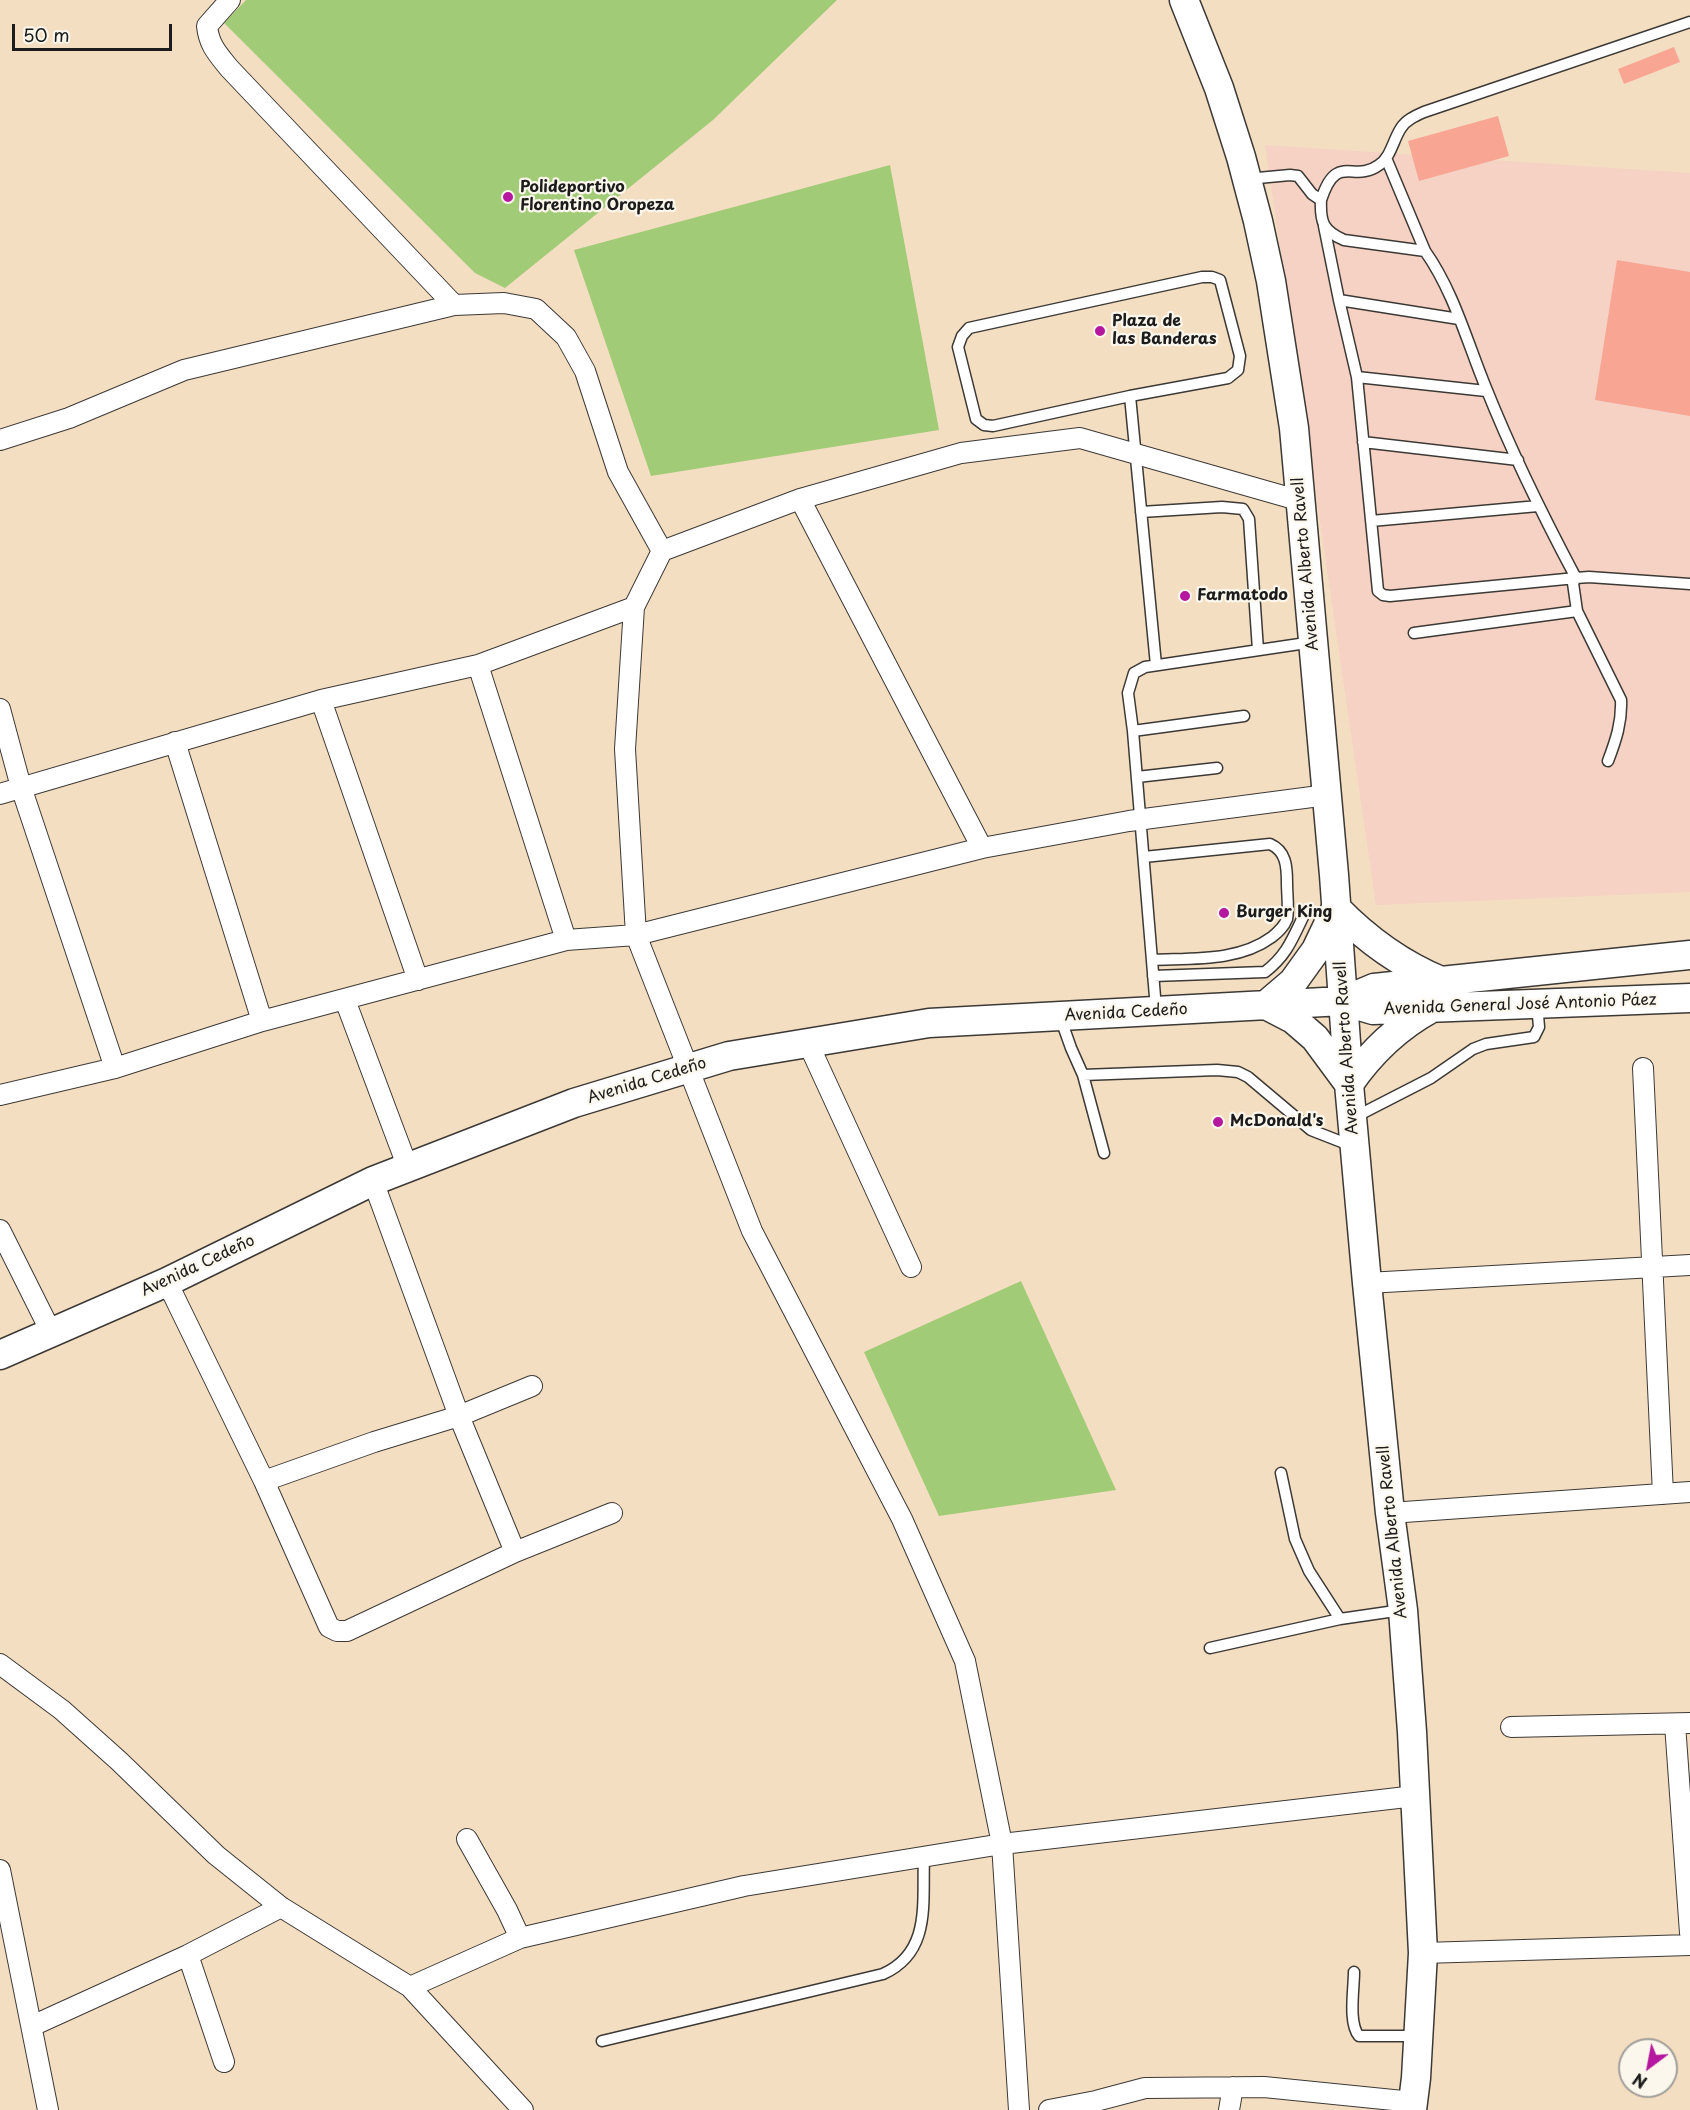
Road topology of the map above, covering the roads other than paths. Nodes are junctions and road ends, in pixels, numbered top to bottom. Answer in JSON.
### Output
{"nodes":[{"id":1,"x":230,"y":0,"type":"edge"},
{"id":2,"x":1184,"y":0,"type":"edge"},
{"id":3,"x":1690,"y":22,"type":"edge"},
{"id":4,"x":1386,"y":158,"type":"junction"},
{"id":5,"x":1247,"y":179,"type":"junction"},
{"id":6,"x":1321,"y":200,"type":"junction"},
{"id":7,"x":1324,"y":226,"type":"junction"},
{"id":8,"x":1425,"y":251,"type":"junction"},
{"id":9,"x":1339,"y":300,"type":"junction"},
{"id":10,"x":454,"y":305,"type":"junction"},
{"id":11,"x":1459,"y":319,"type":"junction"},
{"id":12,"x":1357,"y":377,"type":"junction"},
{"id":13,"x":1486,"y":390,"type":"junction"},
{"id":14,"x":1130,"y":396,"type":"junction"},
{"id":15,"x":0,"y":440,"type":"edge"},
{"id":16,"x":1364,"y":442,"type":"junction"},
{"id":17,"x":1135,"y":453,"type":"junction"},
{"id":18,"x":1518,"y":460,"type":"junction"},
{"id":19,"x":800,"y":500,"type":"junction"},
{"id":20,"x":1301,"y":501,"type":"junction"},
{"id":21,"x":1538,"y":506,"type":"junction"},
{"id":22,"x":1141,"y":512,"type":"junction"},
{"id":23,"x":1371,"y":521,"type":"junction"},
{"id":24,"x":662,"y":551,"type":"junction"},
{"id":25,"x":1576,"y":578,"type":"junction"},
{"id":26,"x":1690,"y":584,"type":"edge"},
{"id":27,"x":634,"y":606,"type":"junction"},
{"id":28,"x":1577,"y":611,"type":"junction"},
{"id":29,"x":1414,"y":633,"type":"dead end"},
{"id":30,"x":1313,"y":642,"type":"junction"},
{"id":31,"x":1258,"y":650,"type":"junction"},
{"id":32,"x":478,"y":664,"type":"junction"},
{"id":33,"x":1156,"y":665,"type":"junction"},
{"id":34,"x":321,"y":700,"type":"junction"},
{"id":35,"x":0,"y":709,"type":"edge"},
{"id":36,"x":1244,"y":716,"type":"dead end"},
{"id":37,"x":1133,"y":731,"type":"junction"},
{"id":38,"x":175,"y":742,"type":"junction"},
{"id":39,"x":1608,"y":761,"type":"dead end"},
{"id":40,"x":1217,"y":768,"type":"dead end"},
{"id":41,"x":1137,"y":777,"type":"junction"},
{"id":42,"x":21,"y":787,"type":"junction"},
{"id":43,"x":0,"y":794,"type":"edge"},
{"id":44,"x":1327,"y":795,"type":"junction"},
{"id":45,"x":1141,"y":820,"type":"junction"},
{"id":46,"x":982,"y":848,"type":"junction"},
{"id":47,"x":1144,"y":857,"type":"junction"},
{"id":48,"x":1336,"y":908,"type":"junction"},
{"id":49,"x":1303,"y":917,"type":"dead end"},
{"id":50,"x":636,"y":935,"type":"junction"},
{"id":51,"x":566,"y":940,"type":"junction"},
{"id":52,"x":1690,"y":955,"type":"edge"},
{"id":53,"x":1152,"y":960,"type":"junction"},
{"id":54,"x":1153,"y":976,"type":"junction"},
{"id":55,"x":418,"y":980,"type":"junction"},
{"id":56,"x":1438,"y":994,"type":"junction"},
{"id":57,"x":1690,"y":998,"type":"edge"},
{"id":58,"x":345,"y":999,"type":"junction"},
{"id":59,"x":1343,"y":1001,"type":"junction"},
{"id":60,"x":1537,"y":1004,"type":"junction"},
{"id":61,"x":1266,"y":1005,"type":"junction"},
{"id":62,"x":1156,"y":1011,"type":"junction"},
{"id":63,"x":1059,"y":1016,"type":"junction"},
{"id":64,"x":262,"y":1021,"type":"junction"},
{"id":65,"x":808,"y":1043,"type":"junction"},
{"id":66,"x":688,"y":1067,"type":"junction"},
{"id":67,"x":115,"y":1068,"type":"junction"},
{"id":68,"x":1643,"y":1068,"type":"dead end"},
{"id":69,"x":1083,"y":1075,"type":"junction"},
{"id":70,"x":1349,"y":1084,"type":"junction"},
{"id":71,"x":0,"y":1095,"type":"edge"},
{"id":72,"x":1353,"y":1118,"type":"junction"},
{"id":73,"x":1355,"y":1148,"type":"junction"},
{"id":74,"x":1104,"y":1153,"type":"dead end"},
{"id":75,"x":408,"y":1168,"type":"junction"},
{"id":76,"x":373,"y":1181,"type":"junction"},
{"id":77,"x":0,"y":1230,"type":"edge"},
{"id":78,"x":1690,"y":1265,"type":"edge"},
{"id":79,"x":911,"y":1267,"type":"dead end"},
{"id":80,"x":1651,"y":1267,"type":"junction"},
{"id":81,"x":167,"y":1282,"type":"junction"},
{"id":82,"x":1367,"y":1282,"type":"junction"},
{"id":83,"x":51,"y":1332,"type":"junction"},
{"id":84,"x":0,"y":1355,"type":"edge"},
{"id":85,"x":532,"y":1386,"type":"dead end"},
{"id":86,"x":459,"y":1416,"type":"junction"},
{"id":87,"x":1281,"y":1473,"type":"dead end"},
{"id":88,"x":264,"y":1481,"type":"junction"},
{"id":89,"x":1690,"y":1492,"type":"edge"},
{"id":90,"x":1663,"y":1494,"type":"junction"},
{"id":91,"x":612,"y":1513,"type":"dead end"},
{"id":92,"x":1390,"y":1513,"type":"junction"},
{"id":93,"x":515,"y":1552,"type":"junction"},
{"id":94,"x":1403,"y":1610,"type":"junction"},
{"id":95,"x":1340,"y":1619,"type":"junction"},
{"id":96,"x":1210,"y":1648,"type":"dead end"},
{"id":97,"x":0,"y":1664,"type":"edge"},
{"id":98,"x":1682,"y":1724,"type":"edge"},
{"id":99,"x":1511,"y":1727,"type":"dead end"},
{"id":100,"x":1415,"y":1796,"type":"junction"},
{"id":101,"x":466,"y":1839,"type":"dead end"},
{"id":102,"x":1002,"y":1844,"type":"junction"},
{"id":103,"x":924,"y":1857,"type":"junction"},
{"id":104,"x":0,"y":1870,"type":"edge"},
{"id":105,"x":281,"y":1906,"type":"junction"},
{"id":106,"x":1690,"y":1933,"type":"edge"},
{"id":107,"x":520,"y":1938,"type":"junction"},
{"id":108,"x":1690,"y":1945,"type":"edge"},
{"id":109,"x":1423,"y":1953,"type":"junction"},
{"id":110,"x":188,"y":1955,"type":"junction"},
{"id":111,"x":1354,"y":1972,"type":"dead end"},
{"id":112,"x":410,"y":1987,"type":"junction"},
{"id":113,"x":32,"y":2026,"type":"junction"},
{"id":114,"x":1418,"y":2036,"type":"junction"},
{"id":115,"x":602,"y":2041,"type":"dead end"},
{"id":116,"x":224,"y":2062,"type":"dead end"},
{"id":117,"x":1233,"y":2086,"type":"junction"},
{"id":118,"x":1413,"y":2106,"type":"edge"},
{"id":119,"x":48,"y":2110,"type":"edge"},
{"id":120,"x":523,"y":2110,"type":"edge"},
{"id":121,"x":1019,"y":2110,"type":"edge"},
{"id":122,"x":1049,"y":2110,"type":"edge"},
{"id":123,"x":1229,"y":2110,"type":"edge"}],
"edges":[{"from":1,"to":10,"type":"street"},
{"from":2,"to":5,"type":"street","name":"Avenida Alberto Ravell"},
{"from":3,"to":4,"type":"lane"},
{"from":4,"to":6,"type":"lane"},
{"from":4,"to":8,"type":"lane"},
{"from":5,"to":6,"type":"lane"},
{"from":5,"to":20,"type":"street","name":"Avenida Alberto Ravell"},
{"from":6,"to":7,"type":"lane"},
{"from":7,"to":8,"type":"lane"},
{"from":7,"to":9,"type":"lane"},
{"from":8,"to":11,"type":"lane"},
{"from":9,"to":11,"type":"lane"},
{"from":9,"to":12,"type":"lane"},
{"from":10,"to":15,"type":"street"},
{"from":10,"to":24,"type":"street"},
{"from":11,"to":13,"type":"lane"},
{"from":12,"to":13,"type":"lane"},
{"from":12,"to":16,"type":"lane"},
{"from":13,"to":18,"type":"lane"},
{"from":14,"to":14,"type":"lane"},
{"from":14,"to":17,"type":"lane"},
{"from":16,"to":18,"type":"lane"},
{"from":16,"to":23,"type":"lane"},
{"from":17,"to":19,"type":"street"},
{"from":17,"to":20,"type":"street"},
{"from":17,"to":22,"type":"lane"},
{"from":18,"to":21,"type":"lane"},
{"from":19,"to":24,"type":"street"},
{"from":19,"to":46,"type":"street"},
{"from":20,"to":30,"type":"street","name":"Avenida Alberto Ravell"},
{"from":21,"to":23,"type":"lane"},
{"from":21,"to":25,"type":"lane"},
{"from":22,"to":31,"type":"lane"},
{"from":22,"to":33,"type":"lane"},
{"from":23,"to":25,"type":"lane"},
{"from":24,"to":27,"type":"street"},
{"from":25,"to":26,"type":"lane"},
{"from":25,"to":28,"type":"lane"},
{"from":27,"to":32,"type":"street"},
{"from":27,"to":50,"type":"street"},
{"from":28,"to":29,"type":"lane"},
{"from":28,"to":39,"type":"lane"},
{"from":30,"to":31,"type":"lane"},
{"from":30,"to":44,"type":"street","name":"Avenida Alberto Ravell"},
{"from":31,"to":33,"type":"lane"},
{"from":32,"to":34,"type":"street"},
{"from":32,"to":51,"type":"street"},
{"from":33,"to":37,"type":"lane"},
{"from":34,"to":38,"type":"street"},
{"from":34,"to":55,"type":"street"},
{"from":35,"to":42,"type":"street"},
{"from":36,"to":37,"type":"lane"},
{"from":37,"to":41,"type":"lane"},
{"from":38,"to":42,"type":"street"},
{"from":38,"to":64,"type":"street"},
{"from":40,"to":41,"type":"lane"},
{"from":41,"to":45,"type":"lane"},
{"from":42,"to":43,"type":"street"},
{"from":42,"to":67,"type":"street"},
{"from":44,"to":45,"type":"street"},
{"from":44,"to":48,"type":"street","name":"Avenida Alberto Ravell"},
{"from":45,"to":46,"type":"street"},
{"from":45,"to":47,"type":"lane"},
{"from":46,"to":50,"type":"street"},
{"from":47,"to":53,"type":"lane"},
{"from":47,"to":53,"type":"lane"},
{"from":48,"to":56,"type":"street"},
{"from":48,"to":59,"type":"street","name":"Avenida Alberto Ravell"},
{"from":48,"to":61,"type":"street"},
{"from":49,"to":54,"type":"lane"},
{"from":50,"to":51,"type":"street"},
{"from":50,"to":66,"type":"street"},
{"from":51,"to":55,"type":"street"},
{"from":52,"to":56,"type":"street","name":"Avenida General José Antonio Páez"},
{"from":53,"to":54,"type":"lane"},
{"from":54,"to":62,"type":"lane"},
{"from":55,"to":58,"type":"street"},
{"from":56,"to":59,"type":"street","name":"Avenida General José Antonio Páez"},
{"from":56,"to":60,"type":"street","name":"Avenida General José Antonio Páez"},
{"from":56,"to":70,"type":"street"},
{"from":57,"to":60,"type":"street","name":"Avenida General José Antonio Páez"},
{"from":58,"to":64,"type":"street"},
{"from":58,"to":75,"type":"street"},
{"from":59,"to":61,"type":"street","name":"Avenida Cedeño"},
{"from":59,"to":70,"type":"street","name":"Avenida Alberto Ravell"},
{"from":60,"to":72,"type":"lane"},
{"from":61,"to":62,"type":"street","name":"Avenida Cedeño"},
{"from":61,"to":70,"type":"street"},
{"from":62,"to":63,"type":"street","name":"Avenida Cedeño"},
{"from":63,"to":65,"type":"street","name":"Avenida Cedeño"},
{"from":63,"to":69,"type":"lane"},
{"from":64,"to":67,"type":"street"},
{"from":65,"to":66,"type":"street","name":"Avenida Cedeño"},
{"from":65,"to":79,"type":"street"},
{"from":66,"to":75,"type":"street","name":"Avenida Cedeño"},
{"from":66,"to":102,"type":"street"},
{"from":67,"to":71,"type":"street"},
{"from":68,"to":80,"type":"street"},
{"from":69,"to":73,"type":"lane"},
{"from":69,"to":74,"type":"lane"},
{"from":70,"to":72,"type":"street","name":"Avenida Alberto Ravell"},
{"from":72,"to":73,"type":"street","name":"Avenida Alberto Ravell"},
{"from":73,"to":82,"type":"street","name":"Avenida Alberto Ravell"},
{"from":75,"to":76,"type":"street","name":"Avenida Cedeño"},
{"from":76,"to":81,"type":"street","name":"Avenida Cedeño"},
{"from":76,"to":86,"type":"street"},
{"from":77,"to":83,"type":"street"},
{"from":78,"to":80,"type":"street"},
{"from":80,"to":82,"type":"street"},
{"from":80,"to":90,"type":"street"},
{"from":81,"to":83,"type":"street","name":"Avenida Cedeño"},
{"from":81,"to":88,"type":"street"},
{"from":82,"to":92,"type":"street","name":"Avenida Alberto Ravell"},
{"from":83,"to":84,"type":"street","name":"Avenida Cedeño"},
{"from":85,"to":86,"type":"street"},
{"from":86,"to":88,"type":"street"},
{"from":86,"to":93,"type":"street"},
{"from":87,"to":95,"type":"lane"},
{"from":88,"to":93,"type":"street"},
{"from":89,"to":90,"type":"street"},
{"from":90,"to":92,"type":"street"},
{"from":91,"to":93,"type":"street"},
{"from":92,"to":94,"type":"street","name":"Avenida Alberto Ravell"},
{"from":94,"to":95,"type":"lane"},
{"from":94,"to":100,"type":"street","name":"Avenida Alberto Ravell"},
{"from":95,"to":96,"type":"lane"},
{"from":97,"to":105,"type":"street"},
{"from":98,"to":99,"type":"street"},
{"from":98,"to":106,"type":"street"},
{"from":100,"to":102,"type":"street"},
{"from":100,"to":109,"type":"street","name":"Avenida Alberto Ravell"},
{"from":101,"to":107,"type":"street"},
{"from":102,"to":103,"type":"street"},
{"from":102,"to":121,"type":"street"},
{"from":103,"to":107,"type":"street"},
{"from":103,"to":115,"type":"lane"},
{"from":104,"to":113,"type":"street"},
{"from":105,"to":110,"type":"street"},
{"from":105,"to":112,"type":"street"},
{"from":107,"to":112,"type":"street"},
{"from":108,"to":109,"type":"street"},
{"from":109,"to":114,"type":"street","name":"Avenida Alberto Ravell"},
{"from":110,"to":113,"type":"street"},
{"from":110,"to":116,"type":"street"},
{"from":111,"to":114,"type":"lane"},
{"from":112,"to":120,"type":"street"},
{"from":113,"to":119,"type":"street"},
{"from":114,"to":118,"type":"street","name":"Avenida Alberto Ravell"},
{"from":117,"to":118,"type":"street"},
{"from":117,"to":122,"type":"street"},
{"from":117,"to":123,"type":"street"}]}
